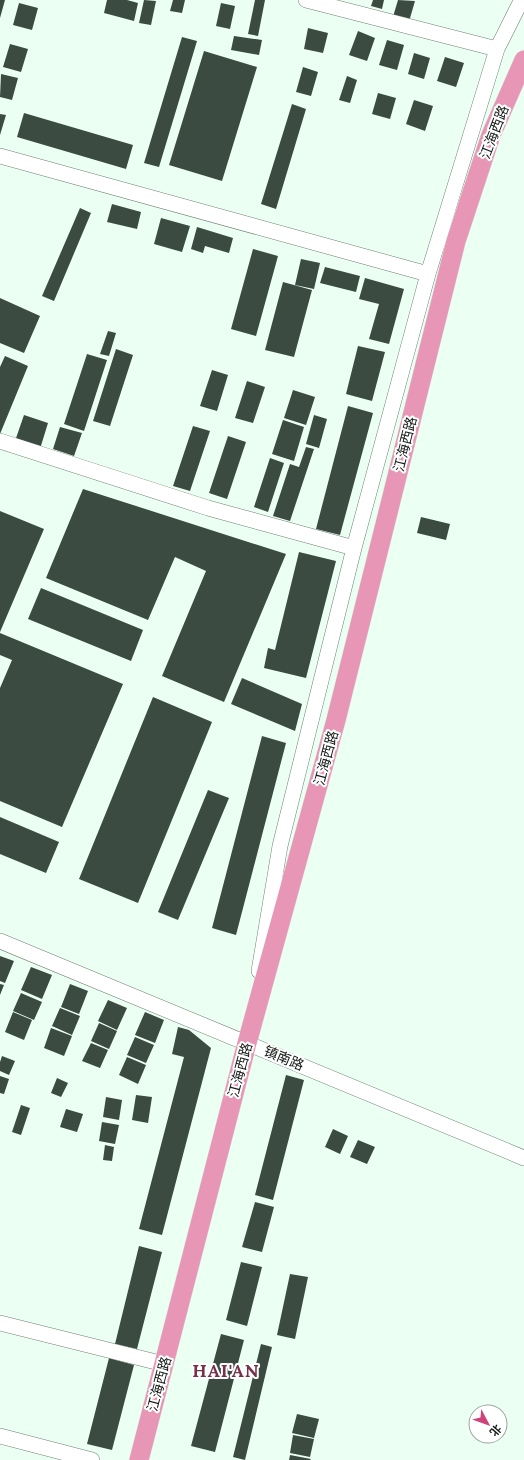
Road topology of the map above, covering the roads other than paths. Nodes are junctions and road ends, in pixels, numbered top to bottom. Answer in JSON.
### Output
{"nodes":[{"id":1,"x":306,"y":0,"type":"edge"},
{"id":2,"x":519,"y":5,"type":"edge"},
{"id":3,"x":497,"y":49,"type":"junction"},
{"id":4,"x":524,"y":60,"type":"edge"},
{"id":5,"x":0,"y":156,"type":"edge"},
{"id":6,"x":428,"y":274,"type":"junction"},
{"id":7,"x":0,"y":441,"type":"edge"},
{"id":8,"x":354,"y":548,"type":"junction"},
{"id":9,"x":0,"y":941,"type":"edge"},
{"id":10,"x":247,"y":1043,"type":"junction"},
{"id":11,"x":524,"y":1158,"type":"edge"},
{"id":12,"x":0,"y":1323,"type":"edge"},
{"id":13,"x":164,"y":1364,"type":"junction"},
{"id":14,"x":0,"y":1436,"type":"edge"},
{"id":15,"x":92,"y":1460,"type":"edge"},
{"id":16,"x":139,"y":1460,"type":"edge"}],
"edges":[{"from":1,"to":3,"type":"street"},
{"from":2,"to":3,"type":"street"},
{"from":3,"to":6,"type":"street"},
{"from":4,"to":10,"type":"main road","name":"江海西路"},
{"from":5,"to":6,"type":"street"},
{"from":6,"to":8,"type":"street"},
{"from":7,"to":8,"type":"street"},
{"from":8,"to":10,"type":"street"},
{"from":9,"to":10,"type":"street","name":"镇南路"},
{"from":10,"to":11,"type":"street","name":"镇南路"},
{"from":10,"to":13,"type":"main road","name":"江海西路"},
{"from":12,"to":13,"type":"street"},
{"from":13,"to":16,"type":"main road","name":"江海西路"},
{"from":14,"to":15,"type":"street"}]}
